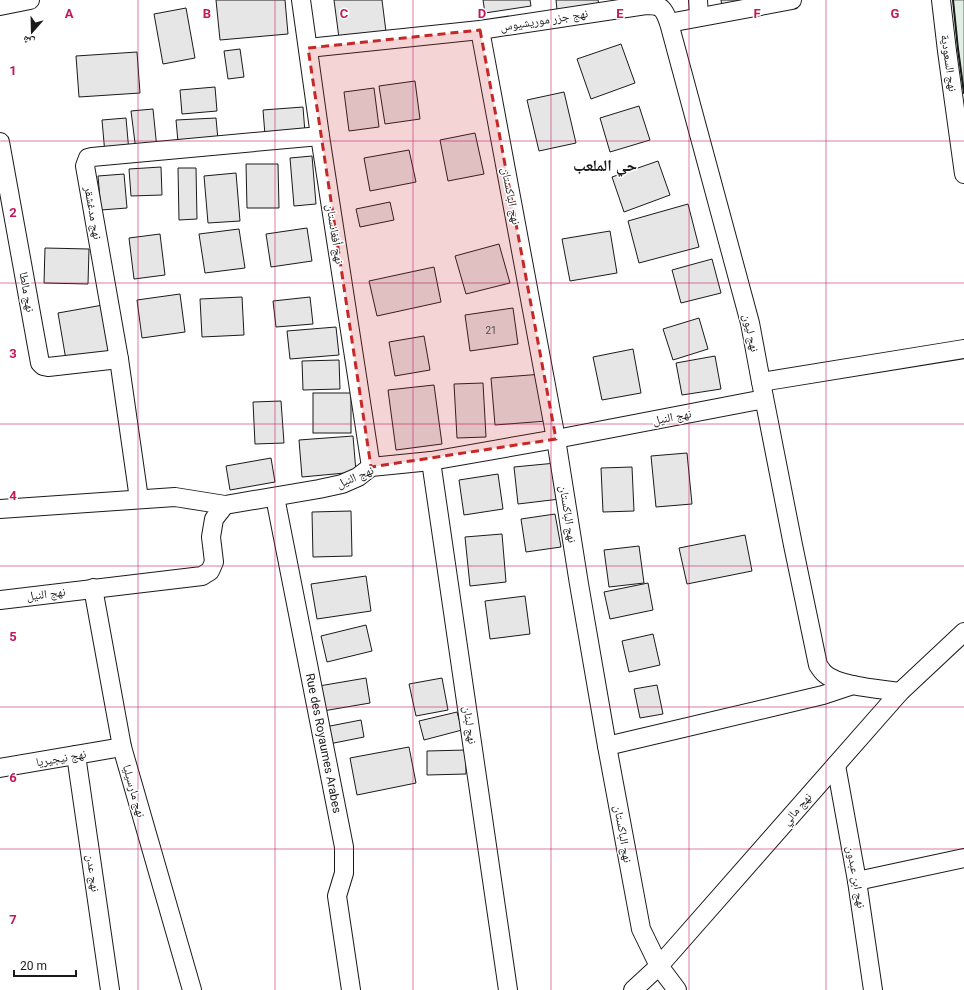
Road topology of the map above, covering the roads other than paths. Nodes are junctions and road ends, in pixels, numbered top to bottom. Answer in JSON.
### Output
{"nodes":[{"id":1,"x":30,"y":0,"type":"edge"},
{"id":2,"x":302,"y":0,"type":"edge"},
{"id":3,"x":792,"y":0,"type":"edge"},
{"id":4,"x":941,"y":0,"type":"edge"},
{"id":5,"x":0,"y":6,"type":"edge"},
{"id":6,"x":660,"y":7,"type":"joint"},
{"id":7,"x":699,"y":9,"type":"edge"},
{"id":8,"x":669,"y":23,"type":"junction"},
{"id":9,"x":480,"y":30,"type":"junction"},
{"id":10,"x":308,"y":48,"type":"junction"},
{"id":11,"x":320,"y":136,"type":"junction"},
{"id":12,"x":0,"y":142,"type":"edge"},
{"id":13,"x":964,"y":174,"type":"edge"},
{"id":14,"x":964,"y":349,"type":"edge"},
{"id":15,"x":119,"y":359,"type":"junction"},
{"id":16,"x":762,"y":391,"type":"junction"},
{"id":17,"x":556,"y":439,"type":"junction"},
{"id":18,"x":431,"y":461,"type":"junction"},
{"id":19,"x":371,"y":468,"type":"junction"},
{"id":20,"x":275,"y":497,"type":"junction"},
{"id":21,"x":139,"y":499,"type":"junction"},
{"id":22,"x":225,"y":505,"type":"junction"},
{"id":23,"x":0,"y":509,"type":"edge"},
{"id":24,"x":94,"y":588,"type":"junction"},
{"id":25,"x":0,"y":600,"type":"edge"},
{"id":26,"x":964,"y":632,"type":"edge"},
{"id":27,"x":853,"y":685,"type":"junction"},
{"id":28,"x":900,"y":692,"type":"junction"},
{"id":29,"x":607,"y":746,"type":"junction"},
{"id":30,"x":122,"y":747,"type":"junction"},
{"id":31,"x":76,"y":755,"type":"junction"},
{"id":32,"x":836,"y":765,"type":"junction"},
{"id":33,"x":0,"y":768,"type":"edge"},
{"id":34,"x":964,"y":858,"type":"edge"},
{"id":35,"x":857,"y":881,"type":"junction"},
{"id":36,"x":659,"y":966,"type":"junction"},
{"id":37,"x":110,"y":990,"type":"edge"},
{"id":38,"x":192,"y":990,"type":"edge"},
{"id":39,"x":351,"y":990,"type":"edge"},
{"id":40,"x":508,"y":990,"type":"edge"},
{"id":41,"x":633,"y":990,"type":"edge"},
{"id":42,"x":677,"y":990,"type":"edge"},
{"id":43,"x":873,"y":990,"type":"edge"}],
"edges":[{"from":1,"to":5,"type":"street"},
{"from":2,"to":10,"type":"street","name":"نهج أفغانستان"},
{"from":3,"to":7,"type":"street"},
{"from":4,"to":13,"type":"street","name":"نهج السعودية"},
{"from":6,"to":8,"type":"street","name":"نهج ليون"},
{"from":6,"to":9,"type":"street","name":"نهج جزر موريشيوس"},
{"from":7,"to":8,"type":"street"},
{"from":8,"to":16,"type":"street","name":"نهج ليون"},
{"from":9,"to":10,"type":"street","name":"نهج جزر موريشيوس"},
{"from":9,"to":17,"type":"street","name":"نهج الباكستان"},
{"from":10,"to":11,"type":"street","name":"نهج أفغانستان"},
{"from":11,"to":15,"type":"street","name":"نهج مدغشقر"},
{"from":11,"to":19,"type":"street","name":"نهج أفغانستان"},
{"from":12,"to":15,"type":"street","name":"نهج مالطا"},
{"from":14,"to":16,"type":"street","name":"نهج النيل"},
{"from":15,"to":21,"type":"street","name":"نهج مدغشقر"},
{"from":16,"to":17,"type":"street","name":"نهج النيل"},
{"from":16,"to":27,"type":"street","name":"نهج ليون"},
{"from":17,"to":18,"type":"street","name":"نهج النيل"},
{"from":17,"to":29,"type":"street","name":"نهج الباكستان"},
{"from":18,"to":19,"type":"street","name":"نهج النيل"},
{"from":18,"to":40,"type":"street","name":"نهج لبنان"},
{"from":19,"to":20,"type":"street","name":"نهج النيل"},
{"from":20,"to":22,"type":"street","name":"نهج النيل"},
{"from":20,"to":39,"type":"street","name":"Rue des Royaumes Arabes"},
{"from":21,"to":22,"type":"street"},
{"from":21,"to":23,"type":"street"},
{"from":22,"to":24,"type":"street","name":"نهج النيل"},
{"from":24,"to":25,"type":"street","name":"نهج النيل"},
{"from":24,"to":30,"type":"street","name":"نهج مارسيليا"},
{"from":26,"to":28,"type":"street","name":"نهج مالي"},
{"from":27,"to":28,"type":"street"},
{"from":27,"to":29,"type":"street"},
{"from":28,"to":32,"type":"street","name":"نهج مالي"},
{"from":29,"to":36,"type":"street","name":"نهج الباكستان"},
{"from":30,"to":31,"type":"street","name":"نهج نيجيريا"},
{"from":30,"to":38,"type":"street","name":"نهج مارسيليا"},
{"from":31,"to":33,"type":"street","name":"نهج نيجيريا"},
{"from":31,"to":37,"type":"street","name":"نهج عدن"},
{"from":32,"to":35,"type":"street","name":"نهج ابن عبدون"},
{"from":32,"to":36,"type":"street","name":"نهج مالي"},
{"from":34,"to":35,"type":"street"},
{"from":35,"to":43,"type":"street","name":"نهج ابن عبدون"},
{"from":36,"to":41,"type":"street","name":"نهج مالي"},
{"from":36,"to":42,"type":"street","name":"نهج الباكستان"}]}
